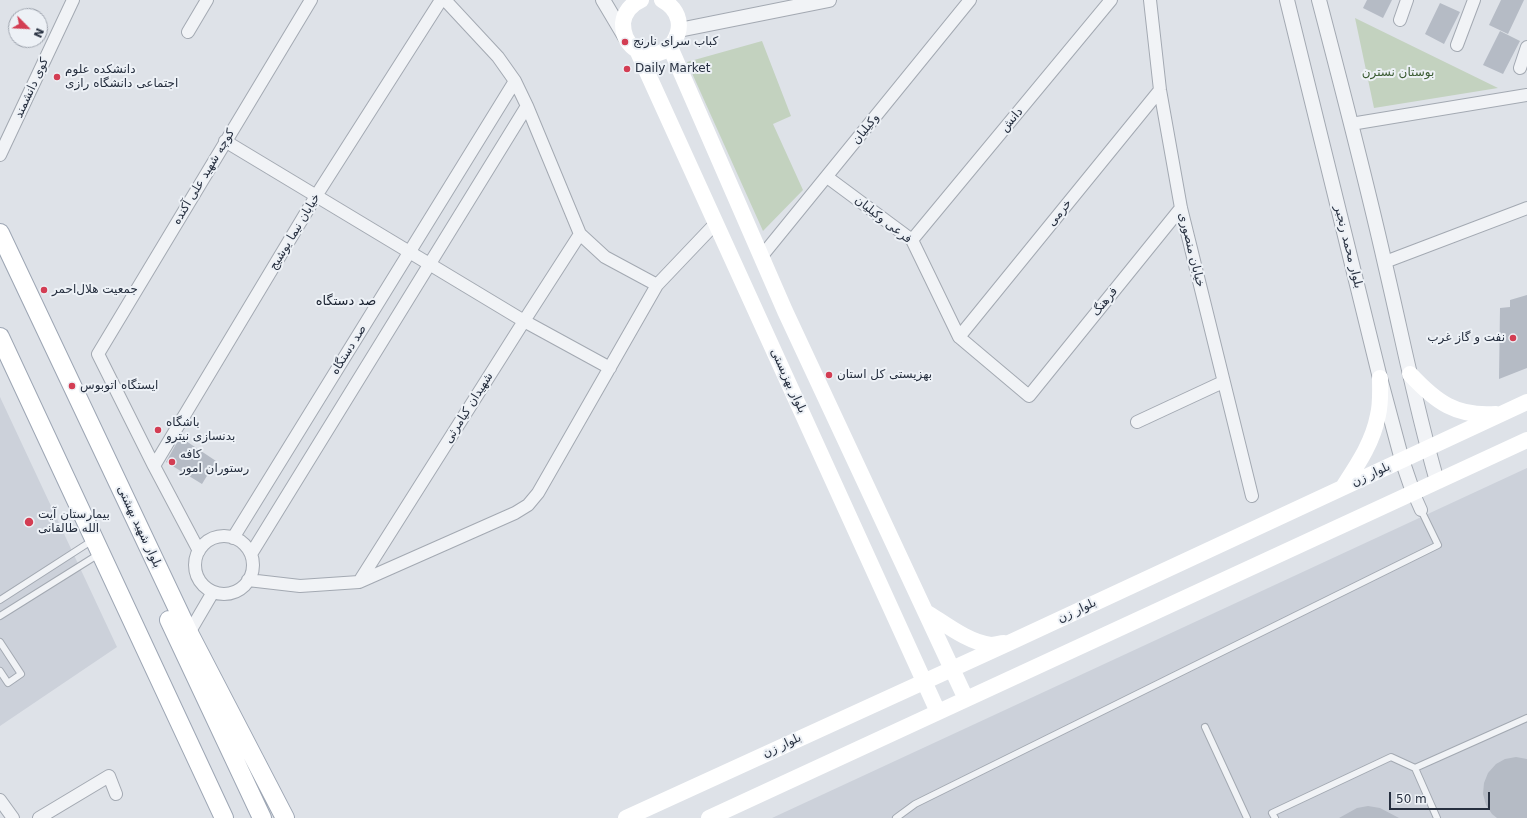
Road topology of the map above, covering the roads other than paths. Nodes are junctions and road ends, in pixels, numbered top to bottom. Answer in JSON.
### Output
{"nodes":[{"id":1,"x":73,"y":0,"type":"edge"},
{"id":2,"x":207,"y":0,"type":"edge"},
{"id":3,"x":311,"y":0,"type":"edge"},
{"id":4,"x":441,"y":0,"type":"edge"},
{"id":5,"x":445,"y":0,"type":"edge"},
{"id":6,"x":602,"y":0,"type":"edge"},
{"id":7,"x":641,"y":0,"type":"edge"},
{"id":8,"x":662,"y":0,"type":"edge"},
{"id":9,"x":829,"y":0,"type":"edge"},
{"id":10,"x":970,"y":0,"type":"edge"},
{"id":11,"x":1111,"y":0,"type":"edge"},
{"id":12,"x":1150,"y":0,"type":"edge"},
{"id":13,"x":1287,"y":0,"type":"edge"},
{"id":14,"x":1319,"y":0,"type":"edge"},
{"id":15,"x":1407,"y":0,"type":"edge"},
{"id":16,"x":1474,"y":0,"type":"edge"},
{"id":17,"x":680,"y":7,"type":"edge"},
{"id":18,"x":1400,"y":20,"type":"dead end"},
{"id":19,"x":679,"y":30,"type":"junction"},
{"id":20,"x":188,"y":32,"type":"dead end"},
{"id":21,"x":625,"y":37,"type":"junction"},
{"id":22,"x":1457,"y":45,"type":"dead end"},
{"id":23,"x":670,"y":47,"type":"junction"},
{"id":24,"x":1527,"y":47,"type":"edge"},
{"id":25,"x":637,"y":50,"type":"junction"},
{"id":26,"x":1520,"y":68,"type":"dead end"},
{"id":27,"x":515,"y":81,"type":"junction"},
{"id":28,"x":1160,"y":90,"type":"junction"},
{"id":29,"x":1527,"y":95,"type":"edge"},
{"id":30,"x":528,"y":106,"type":"junction"},
{"id":31,"x":1351,"y":124,"type":"junction"},
{"id":32,"x":225,"y":141,"type":"junction"},
{"id":33,"x":0,"y":155,"type":"edge"},
{"id":34,"x":827,"y":177,"type":"junction"},
{"id":35,"x":316,"y":196,"type":"junction"},
{"id":36,"x":1181,"y":208,"type":"junction"},
{"id":37,"x":1527,"y":208,"type":"edge"},
{"id":38,"x":716,"y":223,"type":"junction"},
{"id":39,"x":0,"y":232,"type":"edge"},
{"id":40,"x":580,"y":234,"type":"junction"},
{"id":41,"x":912,"y":240,"type":"junction"},
{"id":42,"x":410,"y":252,"type":"junction"},
{"id":43,"x":761,"y":257,"type":"junction"},
{"id":44,"x":1384,"y":262,"type":"junction"},
{"id":45,"x":430,"y":264,"type":"junction"},
{"id":46,"x":657,"y":285,"type":"junction"},
{"id":47,"x":785,"y":311,"type":"junction"},
{"id":48,"x":760,"y":320,"type":"junction"},
{"id":49,"x":524,"y":321,"type":"junction"},
{"id":50,"x":0,"y":337,"type":"edge"},
{"id":51,"x":959,"y":337,"type":"junction"},
{"id":52,"x":610,"y":368,"type":"junction"},
{"id":53,"x":1410,"y":374,"type":"junction"},
{"id":54,"x":1380,"y":378,"type":"junction"},
{"id":55,"x":1223,"y":382,"type":"junction"},
{"id":56,"x":1527,"y":402,"type":"edge"},
{"id":57,"x":1504,"y":413,"type":"junction"},
{"id":58,"x":1137,"y":422,"type":"dead end"},
{"id":59,"x":1527,"y":440,"type":"edge"},
{"id":60,"x":100,"y":445,"type":"junction"},
{"id":61,"x":1428,"y":448,"type":"junction"},
{"id":62,"x":1402,"y":460,"type":"junction"},
{"id":63,"x":59,"y":464,"type":"junction"},
{"id":64,"x":154,"y":466,"type":"junction"},
{"id":65,"x":1437,"y":481,"type":"junction"},
{"id":66,"x":1343,"y":488,"type":"junction"},
{"id":67,"x":1414,"y":492,"type":"junction"},
{"id":68,"x":1252,"y":496,"type":"dead end"},
{"id":69,"x":1422,"y":510,"type":"joint"},
{"id":70,"x":233,"y":538,"type":"junction"},
{"id":71,"x":97,"y":546,"type":"junction"},
{"id":72,"x":199,"y":551,"type":"junction"},
{"id":73,"x":251,"y":554,"type":"junction"},
{"id":74,"x":248,"y":580,"type":"junction"},
{"id":75,"x":360,"y":582,"type":"junction"},
{"id":76,"x":213,"y":592,"type":"junction"},
{"id":77,"x":0,"y":600,"type":"edge"},
{"id":78,"x":926,"y":612,"type":"junction"},
{"id":79,"x":0,"y":616,"type":"edge"},
{"id":80,"x":189,"y":633,"type":"junction"},
{"id":81,"x":0,"y":642,"type":"edge"},
{"id":82,"x":1012,"y":642,"type":"junction"},
{"id":83,"x":952,"y":669,"type":"junction"},
{"id":84,"x":0,"y":671,"type":"edge"},
{"id":85,"x":925,"y":681,"type":"junction"},
{"id":86,"x":966,"y":699,"type":"junction"},
{"id":87,"x":938,"y":712,"type":"junction"},
{"id":88,"x":1527,"y":718,"type":"edge"},
{"id":89,"x":1205,"y":727,"type":"dead end"},
{"id":90,"x":1415,"y":768,"type":"junction"},
{"id":91,"x":116,"y":794,"type":"dead end"},
{"id":92,"x":0,"y":800,"type":"edge"},
{"id":93,"x":13,"y":818,"type":"edge"},
{"id":94,"x":39,"y":818,"type":"edge"},
{"id":95,"x":224,"y":818,"type":"edge"},
{"id":96,"x":233,"y":818,"type":"edge"},
{"id":97,"x":262,"y":818,"type":"edge"},
{"id":98,"x":285,"y":818,"type":"edge"},
{"id":99,"x":626,"y":818,"type":"edge"},
{"id":100,"x":708,"y":818,"type":"edge"},
{"id":101,"x":896,"y":818,"type":"edge"},
{"id":102,"x":1246,"y":818,"type":"edge"},
{"id":103,"x":1275,"y":818,"type":"edge"},
{"id":104,"x":1437,"y":818,"type":"edge"}],
"edges":[{"from":1,"to":33,"type":"street","name":"کوی دانشمند"},
{"from":2,"to":20,"type":"street"},
{"from":3,"to":32,"type":"street","name":"کوچه شهید علی آکنده"},
{"from":4,"to":35,"type":"street","name":"خیابان نیما یوشیج"},
{"from":5,"to":27,"type":"street"},
{"from":6,"to":21,"type":"street"},
{"from":7,"to":21,"type":"main road"},
{"from":8,"to":17,"type":"main road"},
{"from":9,"to":19,"type":"street"},
{"from":10,"to":34,"type":"street","name":"وکیلیان"},
{"from":11,"to":41,"type":"street","name":"دانش"},
{"from":12,"to":28,"type":"street","name":"خیابان منصوری"},
{"from":13,"to":54,"type":"street","name":"بلوار محمد رنجبر"},
{"from":14,"to":31,"type":"street"},
{"from":15,"to":18,"type":"street"},
{"from":16,"to":22,"type":"street"},
{"from":17,"to":19,"type":"main road"},
{"from":19,"to":23,"type":"main road"},
{"from":21,"to":25,"type":"main road","name":"بلوار بهزیستی"},
{"from":23,"to":25,"type":"main road"},
{"from":23,"to":43,"type":"main road"},
{"from":24,"to":26,"type":"street"},
{"from":25,"to":38,"type":"main road","name":"بلوار بهزیستی"},
{"from":27,"to":30,"type":"street"},
{"from":27,"to":42,"type":"street","name":"صد دستگاه"},
{"from":28,"to":36,"type":"street","name":"خیابان منصوری"},
{"from":28,"to":51,"type":"street","name":"خرمی"},
{"from":29,"to":31,"type":"street"},
{"from":30,"to":40,"type":"street"},
{"from":30,"to":45,"type":"street","name":"صد دستگاه"},
{"from":31,"to":44,"type":"street"},
{"from":32,"to":35,"type":"street"},
{"from":32,"to":64,"type":"street","name":"کوچه شهید علی آکنده"},
{"from":34,"to":41,"type":"street","name":"فرعی وکیلیان"},
{"from":34,"to":43,"type":"street","name":"وکیلیان"},
{"from":35,"to":42,"type":"street"},
{"from":35,"to":64,"type":"street","name":"خیابان نیما یوشیج"},
{"from":36,"to":51,"type":"street","name":"فرهنگ"},
{"from":36,"to":55,"type":"street","name":"خیابان منصوری"},
{"from":37,"to":44,"type":"street"},
{"from":38,"to":46,"type":"street"},
{"from":38,"to":48,"type":"main road","name":"بلوار بهزیستی"},
{"from":39,"to":60,"type":"main road","name":"بلوار شهید بهشتی"},
{"from":40,"to":46,"type":"street"},
{"from":40,"to":49,"type":"street","name":"شهیدان کیامرثی"},
{"from":41,"to":51,"type":"street","name":"فرعی وکیلیان"},
{"from":42,"to":45,"type":"street"},
{"from":42,"to":70,"type":"street","name":"صد دستگاه"},
{"from":43,"to":47,"type":"main road"},
{"from":44,"to":53,"type":"street"},
{"from":45,"to":49,"type":"street"},
{"from":45,"to":73,"type":"street","name":"صد دستگاه"},
{"from":46,"to":52,"type":"street"},
{"from":47,"to":48,"type":"main road"},
{"from":47,"to":78,"type":"main road"},
{"from":48,"to":85,"type":"main road","name":"بلوار بهزیستی"},
{"from":49,"to":52,"type":"street"},
{"from":49,"to":75,"type":"street","name":"شهیدان کیامرثی"},
{"from":50,"to":63,"type":"main road"},
{"from":52,"to":75,"type":"street"},
{"from":53,"to":57,"type":"main road"},
{"from":53,"to":61,"type":"street"},
{"from":54,"to":62,"type":"street","name":"بلوار محمد رنجبر"},
{"from":54,"to":66,"type":"main road"},
{"from":55,"to":58,"type":"street"},
{"from":55,"to":68,"type":"street","name":"خیابان منصوری"},
{"from":56,"to":57,"type":"main road","name":"بلوار زن"},
{"from":57,"to":61,"type":"main road","name":"بلوار زن"},
{"from":59,"to":65,"type":"main road"},
{"from":60,"to":80,"type":"main road","name":"بلوار شهید بهشتی"},
{"from":60,"to":97,"type":"main road"},
{"from":61,"to":62,"type":"main road","name":"بلوار زن"},
{"from":61,"to":65,"type":"street"},
{"from":62,"to":66,"type":"main road","name":"بلوار زن"},
{"from":62,"to":67,"type":"street","name":"بلوار محمد رنجبر"},
{"from":63,"to":71,"type":"main road"},
{"from":63,"to":96,"type":"main road"},
{"from":64,"to":72,"type":"street"},
{"from":65,"to":67,"type":"main road"},
{"from":66,"to":82,"type":"main road","name":"بلوار زن"},
{"from":67,"to":69,"type":"street"},
{"from":67,"to":86,"type":"main road"},
{"from":69,"to":101,"type":"lane"},
{"from":70,"to":72,"type":"street"},
{"from":70,"to":73,"type":"street"},
{"from":71,"to":77,"type":"lane"},
{"from":71,"to":79,"type":"lane"},
{"from":71,"to":95,"type":"main road"},
{"from":72,"to":76,"type":"street"},
{"from":73,"to":74,"type":"street"},
{"from":74,"to":75,"type":"street"},
{"from":74,"to":76,"type":"street"},
{"from":76,"to":80,"type":"street"},
{"from":78,"to":82,"type":"main road"},
{"from":78,"to":83,"type":"main road"},
{"from":80,"to":98,"type":"main road","name":"بلوار شهید بهشتی"},
{"from":81,"to":84,"type":"lane"},
{"from":82,"to":83,"type":"main road","name":"بلوار زن"},
{"from":83,"to":85,"type":"main road","name":"بلوار زن"},
{"from":83,"to":86,"type":"main road"},
{"from":85,"to":87,"type":"main road","name":"بلوار بهزیستی"},
{"from":85,"to":99,"type":"main road","name":"بلوار زن"},
{"from":86,"to":87,"type":"main road"},
{"from":87,"to":100,"type":"main road"},
{"from":88,"to":90,"type":"lane"},
{"from":89,"to":102,"type":"lane"},
{"from":90,"to":103,"type":"lane"},
{"from":90,"to":104,"type":"lane"},
{"from":91,"to":94,"type":"street"},
{"from":92,"to":93,"type":"street"}]}
